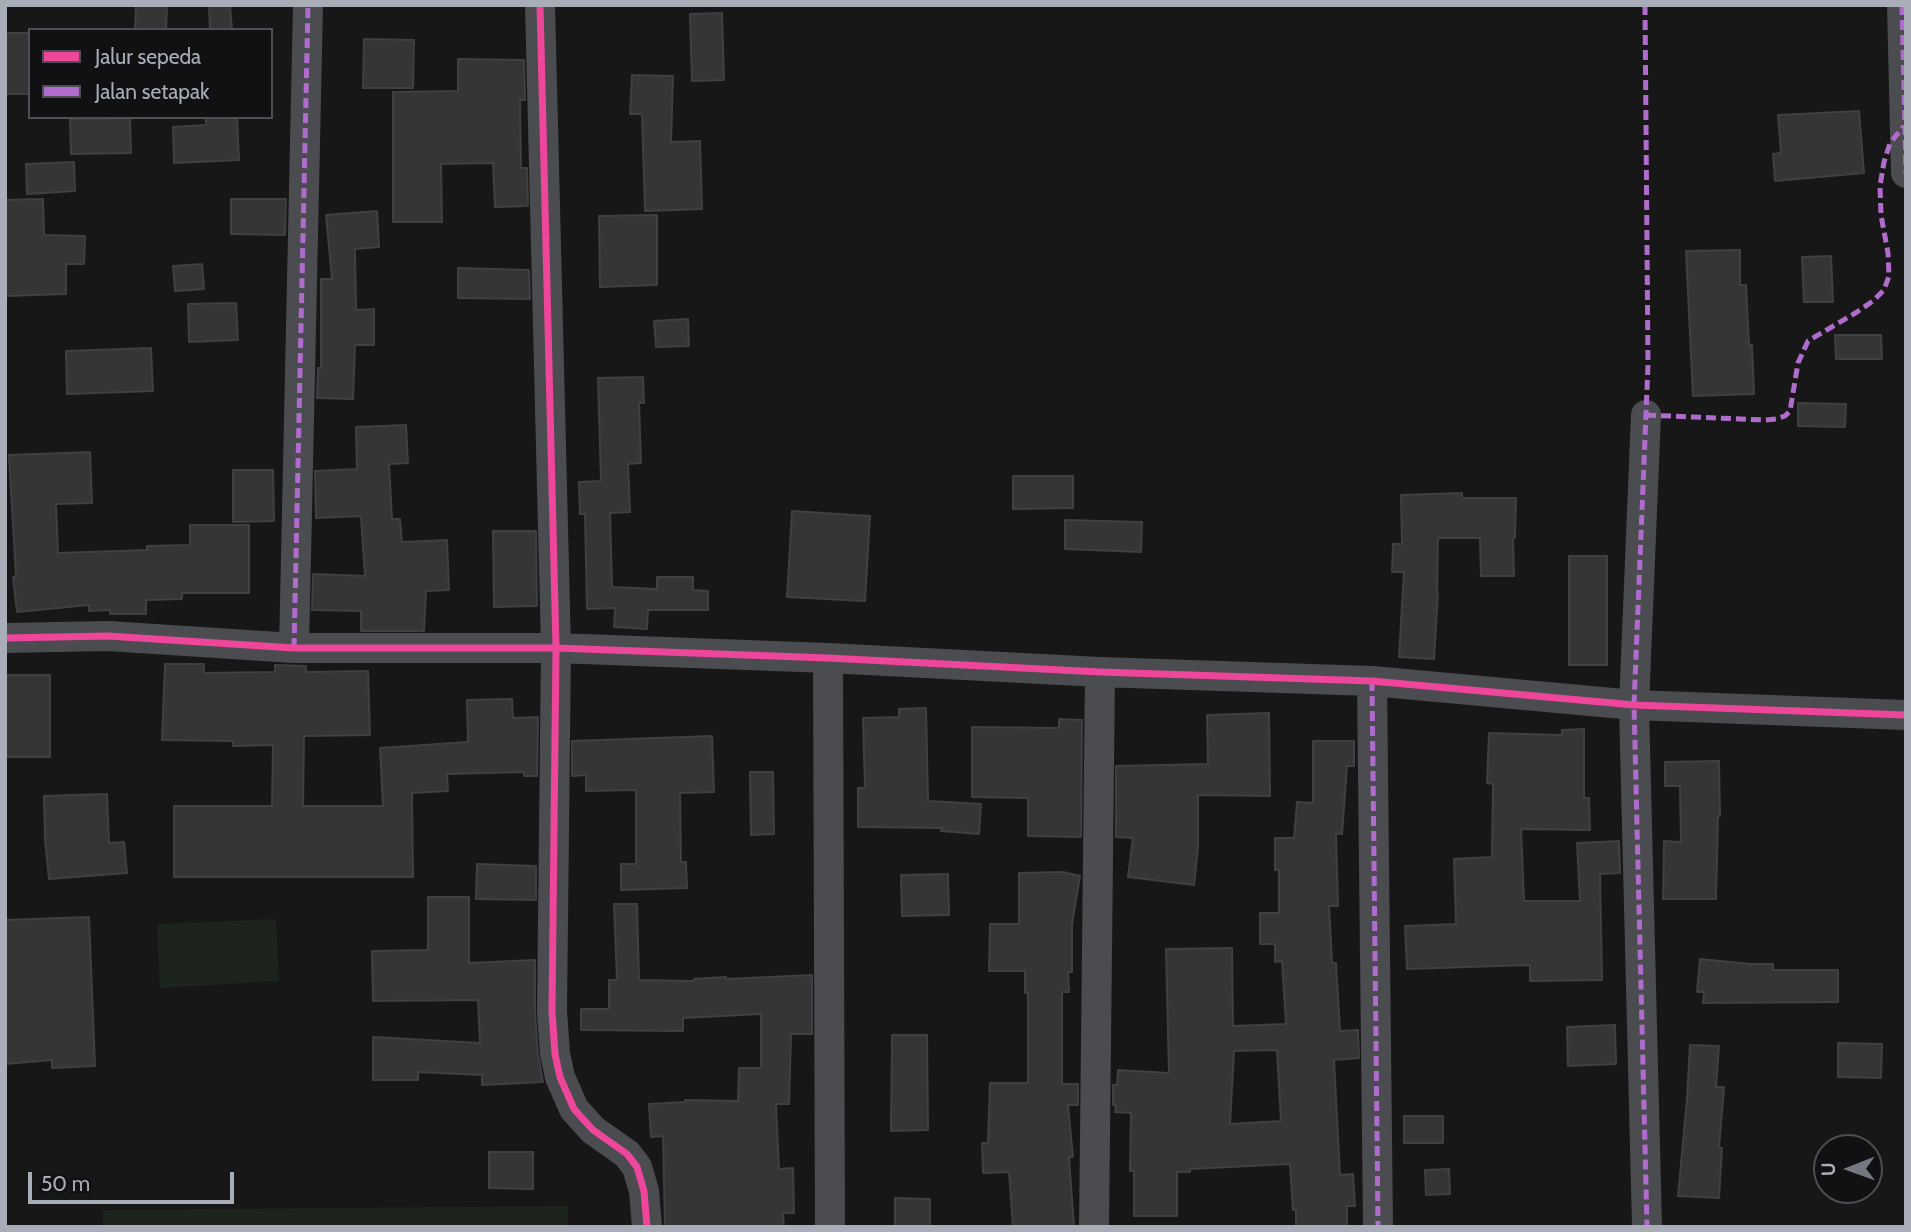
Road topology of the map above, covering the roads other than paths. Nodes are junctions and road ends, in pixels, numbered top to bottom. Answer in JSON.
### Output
{"nodes":[{"id":1,"x":308,"y":5,"type":"edge"},
{"id":2,"x":540,"y":5,"type":"edge"},
{"id":3,"x":1902,"y":5,"type":"edge"},
{"id":4,"x":1906,"y":173,"type":"edge"},
{"id":5,"x":1646,"y":415,"type":"dead end"},
{"id":6,"x":5,"y":638,"type":"edge"},
{"id":7,"x":294,"y":648,"type":"junction"},
{"id":8,"x":556,"y":648,"type":"junction"},
{"id":9,"x":828,"y":658,"type":"junction"},
{"id":10,"x":1100,"y":671,"type":"junction"},
{"id":11,"x":1372,"y":681,"type":"junction"},
{"id":12,"x":1634,"y":705,"type":"junction"},
{"id":13,"x":1906,"y":715,"type":"edge"},
{"id":14,"x":647,"y":1227,"type":"edge"},
{"id":15,"x":830,"y":1227,"type":"edge"},
{"id":16,"x":1094,"y":1227,"type":"edge"},
{"id":17,"x":1378,"y":1227,"type":"edge"},
{"id":18,"x":1647,"y":1227,"type":"edge"}],
"edges":[{"from":1,"to":7,"type":"street"},
{"from":2,"to":8,"type":"street"},
{"from":3,"to":4,"type":"street"},
{"from":5,"to":12,"type":"street"},
{"from":6,"to":7,"type":"street"},
{"from":7,"to":8,"type":"street"},
{"from":8,"to":9,"type":"street"},
{"from":8,"to":14,"type":"street"},
{"from":9,"to":10,"type":"street"},
{"from":9,"to":15,"type":"street"},
{"from":10,"to":11,"type":"street"},
{"from":10,"to":16,"type":"street"},
{"from":11,"to":12,"type":"street"},
{"from":11,"to":17,"type":"street"},
{"from":12,"to":13,"type":"street"},
{"from":12,"to":18,"type":"street"}]}
